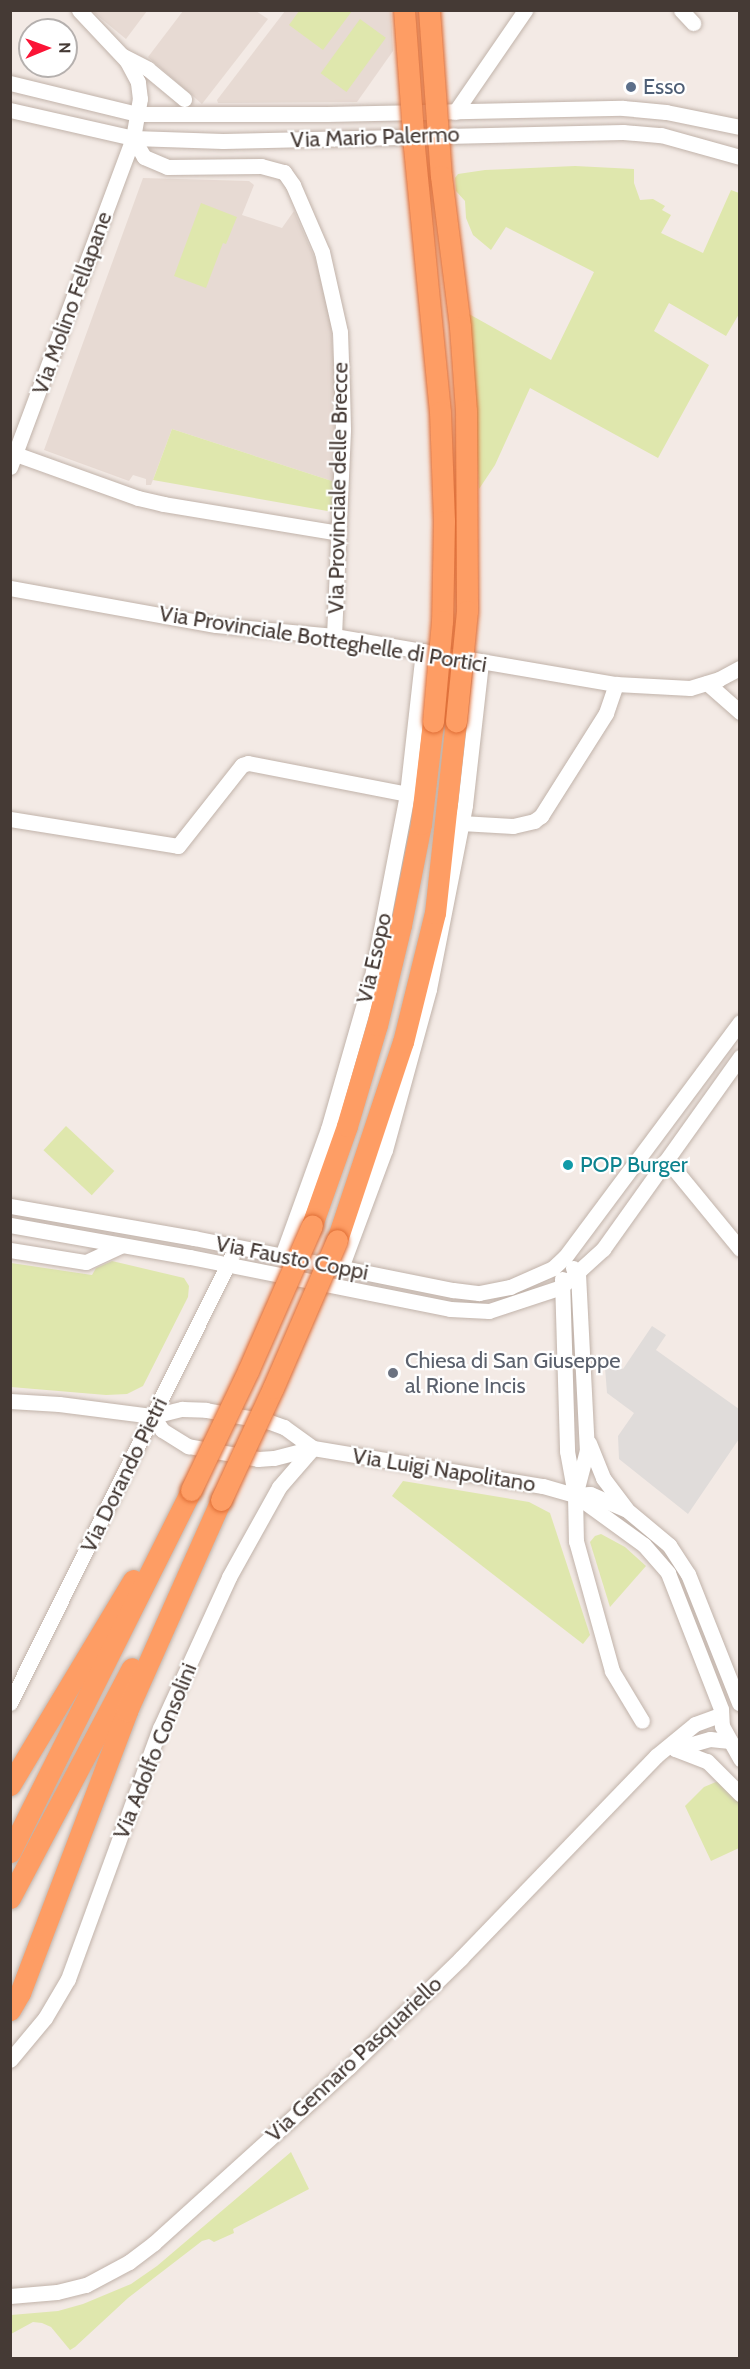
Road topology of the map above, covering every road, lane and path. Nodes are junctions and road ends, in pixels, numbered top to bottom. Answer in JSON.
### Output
{"nodes":[{"id":1,"x":79,"y":10,"type":"edge"},
{"id":2,"x":404,"y":10,"type":"edge"},
{"id":3,"x":429,"y":10,"type":"edge"},
{"id":4,"x":525,"y":10,"type":"edge"},
{"id":5,"x":681,"y":10,"type":"edge"},
{"id":6,"x":693,"y":23,"type":"dead end"},
{"id":7,"x":122,"y":55,"type":"junction"},
{"id":8,"x":10,"y":83,"type":"edge"},
{"id":9,"x":184,"y":99,"type":"dead end"},
{"id":10,"x":10,"y":110,"type":"edge"},
{"id":11,"x":455,"y":112,"type":"junction"},
{"id":12,"x":137,"y":114,"type":"junction"},
{"id":13,"x":740,"y":127,"type":"edge"},
{"id":14,"x":132,"y":138,"type":"junction"},
{"id":15,"x":740,"y":158,"type":"edge"},
{"id":16,"x":12,"y":458,"type":"edge"},
{"id":17,"x":339,"y":533,"type":"junction"},
{"id":18,"x":10,"y":588,"type":"edge"},
{"id":19,"x":334,"y":636,"type":"junction"},
{"id":20,"x":423,"y":651,"type":"junction"},
{"id":21,"x":481,"y":663,"type":"junction"},
{"id":22,"x":740,"y":668,"type":"edge"},
{"id":23,"x":707,"y":683,"type":"junction"},
{"id":24,"x":616,"y":684,"type":"junction"},
{"id":25,"x":740,"y":712,"type":"edge"},
{"id":26,"x":407,"y":794,"type":"junction"},
{"id":27,"x":10,"y":819,"type":"edge"},
{"id":28,"x":461,"y":823,"type":"junction"},
{"id":29,"x":740,"y":1022,"type":"edge"},
{"id":30,"x":740,"y":1056,"type":"edge"},
{"id":31,"x":667,"y":1160,"type":"junction"},
{"id":32,"x":10,"y":1206,"type":"edge"},
{"id":33,"x":10,"y":1225,"type":"edge"},
{"id":34,"x":121,"y":1246,"type":"junction"},
{"id":35,"x":236,"y":1246,"type":"junction"},
{"id":36,"x":740,"y":1249,"type":"edge"},
{"id":37,"x":10,"y":1250,"type":"edge"},
{"id":38,"x":282,"y":1256,"type":"junction"},
{"id":39,"x":565,"y":1257,"type":"junction"},
{"id":40,"x":227,"y":1265,"type":"junction"},
{"id":41,"x":341,"y":1268,"type":"junction"},
{"id":42,"x":578,"y":1274,"type":"junction"},
{"id":43,"x":561,"y":1287,"type":"junction"},
{"id":44,"x":10,"y":1401,"type":"edge"},
{"id":45,"x":153,"y":1416,"type":"junction"},
{"id":46,"x":587,"y":1435,"type":"junction"},
{"id":47,"x":313,"y":1448,"type":"junction"},
{"id":48,"x":575,"y":1495,"type":"junction"},
{"id":49,"x":221,"y":1500,"type":"junction"},
{"id":50,"x":627,"y":1510,"type":"junction"},
{"id":51,"x":177,"y":1518,"type":"junction"},
{"id":52,"x":10,"y":1703,"type":"edge"},
{"id":53,"x":739,"y":1703,"type":"edge"},
{"id":54,"x":721,"y":1712,"type":"junction"},
{"id":55,"x":642,"y":1721,"type":"dead end"},
{"id":56,"x":736,"y":1748,"type":"edge"},
{"id":57,"x":675,"y":1749,"type":"junction"},
{"id":58,"x":656,"y":1756,"type":"junction"},
{"id":59,"x":10,"y":1785,"type":"edge"},
{"id":60,"x":740,"y":1794,"type":"edge"},
{"id":61,"x":10,"y":1852,"type":"edge"},
{"id":62,"x":10,"y":1898,"type":"edge"},
{"id":63,"x":15,"y":2001,"type":"edge"},
{"id":64,"x":10,"y":2020,"type":"edge"},
{"id":65,"x":10,"y":2060,"type":"edge"},
{"id":66,"x":10,"y":2296,"type":"edge"}],
"edges":[{"from":1,"to":7,"type":"street"},
{"from":2,"to":51,"type":"highway","bridge":true},
{"from":3,"to":49,"type":"highway","bridge":true},
{"from":4,"to":11,"type":"street"},
{"from":5,"to":6,"type":"street"},
{"from":7,"to":9,"type":"street"},
{"from":7,"to":12,"type":"street"},
{"from":8,"to":12,"type":"street","name":"Via Mario Palermo"},
{"from":10,"to":14,"type":"street","name":"Via Mario Palermo"},
{"from":11,"to":12,"type":"street","name":"Via Mario Palermo"},
{"from":11,"to":13,"type":"street","name":"Via Mario Palermo"},
{"from":12,"to":14,"type":"street"},
{"from":14,"to":15,"type":"street","name":"Via Mario Palermo"},
{"from":14,"to":16,"type":"street","name":"Via Molino Fellapane"},
{"from":14,"to":17,"type":"street","name":"Via Provinciale delle Brecce"},
{"from":16,"to":17,"type":"street"},
{"from":17,"to":19,"type":"street","name":"Via Provinciale delle Brecce"},
{"from":18,"to":19,"type":"street","name":"Via Provinciale Botteghelle di Portici"},
{"from":19,"to":20,"type":"street","name":"Via Provinciale Botteghelle di Portici"},
{"from":20,"to":21,"type":"street","name":"Via Provinciale Botteghelle di Portici"},
{"from":20,"to":26,"type":"street","name":"Via Esopo"},
{"from":21,"to":24,"type":"street","name":"Via Provinciale Botteghelle di Portici"},
{"from":21,"to":28,"type":"street"},
{"from":22,"to":23,"type":"street","name":"Via Provinciale Botteghelle di Portici"},
{"from":23,"to":24,"type":"street","name":"Via Provinciale Botteghelle di Portici"},
{"from":23,"to":25,"type":"street"},
{"from":24,"to":28,"type":"street"},
{"from":26,"to":27,"type":"street"},
{"from":26,"to":38,"type":"street","name":"Via Esopo"},
{"from":28,"to":41,"type":"street"},
{"from":29,"to":39,"type":"street"},
{"from":30,"to":31,"type":"street","name":"Via Fausto Coppi"},
{"from":31,"to":36,"type":"street"},
{"from":31,"to":42,"type":"street","name":"Via Fausto Coppi"},
{"from":32,"to":35,"type":"street","name":"Via Fausto Coppi"},
{"from":33,"to":34,"type":"street","name":"Via Fausto Coppi"},
{"from":34,"to":37,"type":"street"},
{"from":34,"to":40,"type":"street","name":"Via Fausto Coppi"},
{"from":35,"to":38,"type":"street","name":"Via Fausto Coppi"},
{"from":35,"to":40,"type":"street","name":"Via Dorando Pietri"},
{"from":38,"to":41,"type":"street","name":"Via Fausto Coppi"},
{"from":39,"to":41,"type":"street","name":"Via Fausto Coppi"},
{"from":39,"to":42,"type":"street"},
{"from":39,"to":43,"type":"street"},
{"from":40,"to":43,"type":"street","name":"Via Fausto Coppi"},
{"from":40,"to":45,"type":"street","name":"Via Dorando Pietri"},
{"from":42,"to":43,"type":"street","name":"Via Fausto Coppi"},
{"from":42,"to":46,"type":"street"},
{"from":43,"to":48,"type":"street"},
{"from":44,"to":45,"type":"street","name":"Via Luigi Napolitano"},
{"from":45,"to":47,"type":"street","name":"Via Luigi Napolitano"},
{"from":45,"to":47,"type":"street","name":"Via Luigi Napolitano"},
{"from":45,"to":52,"type":"street","name":"Via Dorando Pietri"},
{"from":46,"to":48,"type":"street"},
{"from":46,"to":50,"type":"street"},
{"from":47,"to":48,"type":"street","name":"Via Luigi Napolitano"},
{"from":47,"to":65,"type":"street","name":"Via Adolfo Consolini"},
{"from":48,"to":50,"type":"street"},
{"from":48,"to":54,"type":"street"},
{"from":48,"to":55,"type":"street"},
{"from":49,"to":62,"type":"highway"},
{"from":49,"to":63,"type":"highway"},
{"from":50,"to":53,"type":"street"},
{"from":51,"to":59,"type":"highway"},
{"from":51,"to":61,"type":"highway"},
{"from":53,"to":54,"type":"street","name":"Via Gennaro Pasquariello"},
{"from":54,"to":56,"type":"street"},
{"from":54,"to":58,"type":"street","name":"Via Gennaro Pasquariello"},
{"from":56,"to":57,"type":"street"},
{"from":57,"to":58,"type":"street"},
{"from":57,"to":60,"type":"street"},
{"from":58,"to":66,"type":"street","name":"Via Gennaro Pasquariello"},
{"from":63,"to":64,"type":"highway"}]}
